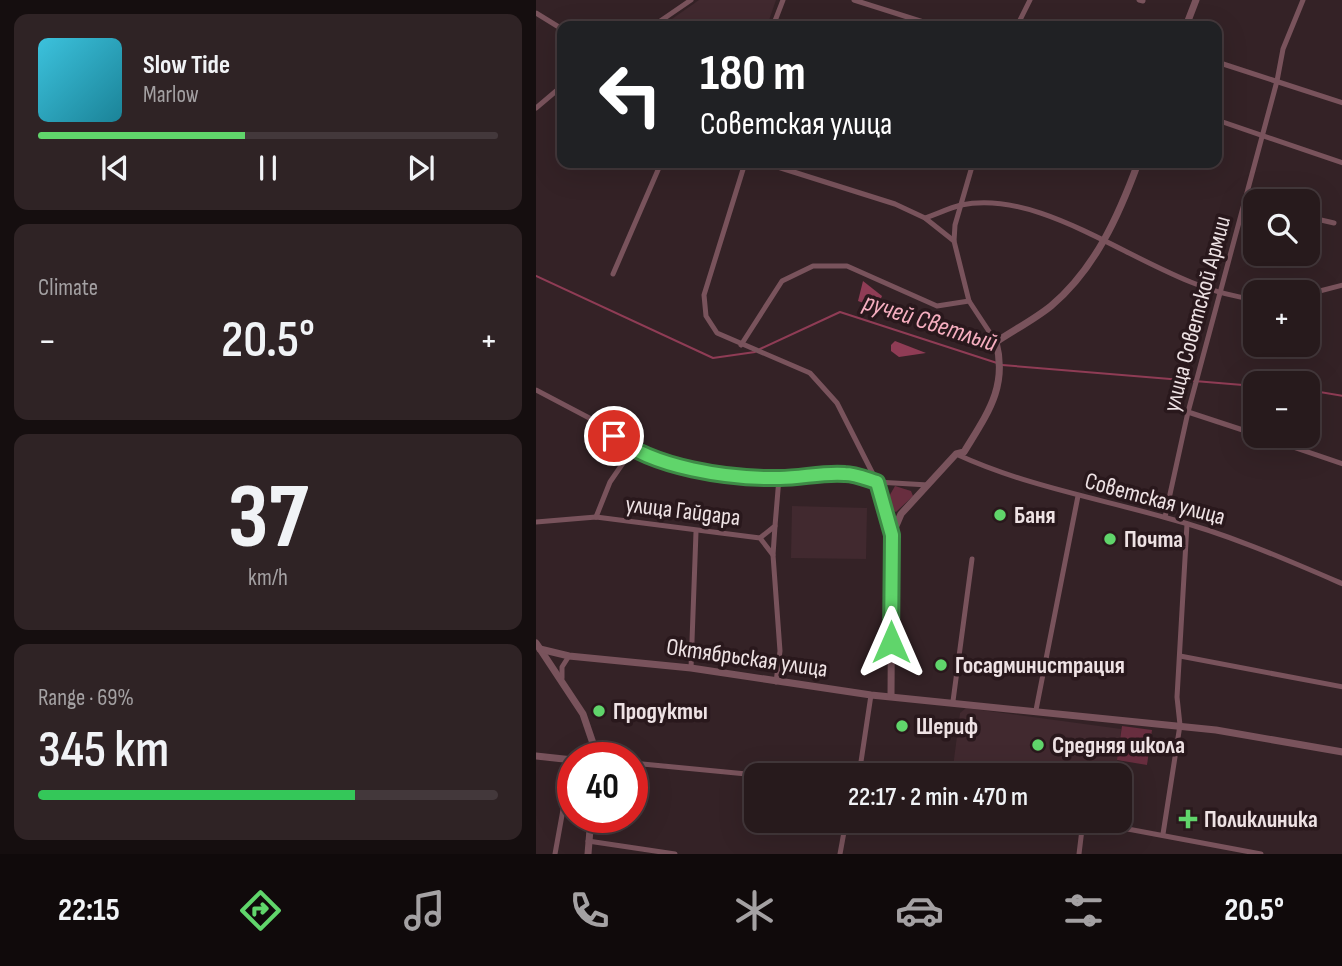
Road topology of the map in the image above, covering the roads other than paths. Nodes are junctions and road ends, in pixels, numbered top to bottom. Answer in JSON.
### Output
{"nodes":[{"id":1,"x":691,"y":0,"type":"edge"},
{"id":2,"x":783,"y":0,"type":"edge"},
{"id":3,"x":854,"y":0,"type":"edge"},
{"id":4,"x":1030,"y":0,"type":"edge"},
{"id":5,"x":1196,"y":0,"type":"edge"},
{"id":6,"x":1302,"y":0,"type":"edge"},
{"id":7,"x":536,"y":13,"type":"edge"},
{"id":8,"x":660,"y":21,"type":"edge"},
{"id":9,"x":775,"y":21,"type":"edge"},
{"id":10,"x":920,"y":21,"type":"edge"},
{"id":11,"x":1020,"y":21,"type":"edge"},
{"id":12,"x":1188,"y":21,"type":"edge"},
{"id":13,"x":557,"y":26,"type":"edge"},
{"id":14,"x":1222,"y":64,"type":"edge"},
{"id":15,"x":1277,"y":81,"type":"junction"},
{"id":16,"x":557,"y":90,"type":"edge"},
{"id":17,"x":1343,"y":103,"type":"edge"},
{"id":18,"x":536,"y":108,"type":"edge"},
{"id":19,"x":1222,"y":122,"type":"edge"},
{"id":20,"x":1260,"y":136,"type":"junction"},
{"id":21,"x":1343,"y":163,"type":"edge"},
{"id":22,"x":659,"y":168,"type":"edge"},
{"id":23,"x":743,"y":168,"type":"edge"},
{"id":24,"x":781,"y":168,"type":"edge"},
{"id":25,"x":971,"y":168,"type":"edge"},
{"id":26,"x":1136,"y":168,"type":"edge"},
{"id":27,"x":1247,"y":189,"type":"edge"},
{"id":28,"x":960,"y":205,"type":"junction"},
{"id":29,"x":1243,"y":206,"type":"edge"},
{"id":30,"x":925,"y":218,"type":"junction"},
{"id":31,"x":1320,"y":220,"type":"edge"},
{"id":32,"x":1334,"y":223,"type":"dead end"},
{"id":33,"x":954,"y":241,"type":"junction"},
{"id":34,"x":1104,"y":243,"type":"junction"},
{"id":35,"x":613,"y":274,"type":"dead end"},
{"id":36,"x":1343,"y":285,"type":"edge"},
{"id":37,"x":1320,"y":291,"type":"edge"},
{"id":38,"x":1219,"y":294,"type":"junction"},
{"id":39,"x":1243,"y":297,"type":"edge"},
{"id":40,"x":969,"y":301,"type":"junction"},
{"id":41,"x":996,"y":342,"type":"junction"},
{"id":42,"x":741,"y":345,"type":"junction"},
{"id":43,"x":536,"y":390,"type":"edge"},
{"id":44,"x":1188,"y":412,"type":"junction"},
{"id":45,"x":1243,"y":430,"type":"edge"},
{"id":46,"x":1296,"y":448,"type":"edge"},
{"id":47,"x":632,"y":450,"type":"junction"},
{"id":48,"x":956,"y":454,"type":"junction"},
{"id":49,"x":1343,"y":464,"type":"edge"},
{"id":50,"x":779,"y":478,"type":"junction"},
{"id":51,"x":877,"y":482,"type":"junction"},
{"id":52,"x":928,"y":485,"type":"junction"},
{"id":53,"x":1078,"y":496,"type":"junction"},
{"id":54,"x":596,"y":517,"type":"junction"},
{"id":55,"x":1165,"y":517,"type":"junction"},
{"id":56,"x":536,"y":522,"type":"edge"},
{"id":57,"x":1187,"y":524,"type":"junction"},
{"id":58,"x":775,"y":526,"type":"junction"},
{"id":59,"x":696,"y":532,"type":"junction"},
{"id":60,"x":892,"y":535,"type":"junction"},
{"id":61,"x":760,"y":538,"type":"junction"},
{"id":62,"x":773,"y":555,"type":"junction"},
{"id":63,"x":972,"y":559,"type":"dead end"},
{"id":64,"x":1343,"y":584,"type":"edge"},
{"id":65,"x":537,"y":647,"type":"edge"},
{"id":66,"x":569,"y":656,"type":"junction"},
{"id":67,"x":1180,"y":656,"type":"junction"},
{"id":68,"x":691,"y":668,"type":"junction"},
{"id":69,"x":562,"y":682,"type":"junction"},
{"id":70,"x":776,"y":682,"type":"junction"},
{"id":71,"x":1343,"y":687,"type":"edge"},
{"id":72,"x":871,"y":695,"type":"junction"},
{"id":73,"x":891,"y":696,"type":"junction"},
{"id":74,"x":953,"y":701,"type":"junction"},
{"id":75,"x":1036,"y":710,"type":"junction"},
{"id":76,"x":1180,"y":725,"type":"junction"},
{"id":77,"x":593,"y":742,"type":"edge"},
{"id":78,"x":1343,"y":752,"type":"edge"},
{"id":79,"x":536,"y":756,"type":"edge"},
{"id":80,"x":557,"y":758,"type":"edge"},
{"id":81,"x":861,"y":763,"type":"edge"},
{"id":82,"x":648,"y":765,"type":"edge"},
{"id":83,"x":744,"y":774,"type":"edge"},
{"id":84,"x":1132,"y":829,"type":"edge"},
{"id":85,"x":559,"y":833,"type":"edge"},
{"id":86,"x":589,"y":833,"type":"edge"},
{"id":87,"x":844,"y":833,"type":"edge"},
{"id":88,"x":1082,"y":833,"type":"edge"},
{"id":89,"x":1163,"y":834,"type":"junction"},
{"id":90,"x":588,"y":841,"type":"junction"},
{"id":91,"x":555,"y":854,"type":"edge"},
{"id":92,"x":588,"y":854,"type":"edge"},
{"id":93,"x":675,"y":854,"type":"edge"},
{"id":94,"x":840,"y":854,"type":"edge"},
{"id":95,"x":1079,"y":854,"type":"edge"},
{"id":96,"x":1261,"y":854,"type":"edge"}],
"edges":[{"from":1,"to":8,"type":"street"},
{"from":2,"to":9,"type":"street"},
{"from":3,"to":10,"type":"street"},
{"from":4,"to":11,"type":"street"},
{"from":5,"to":12,"type":"street"},
{"from":6,"to":15,"type":"street","name":"улица Советской Армии"},
{"from":7,"to":13,"type":"street"},
{"from":14,"to":15,"type":"street"},
{"from":15,"to":17,"type":"street"},
{"from":15,"to":20,"type":"street","name":"улица Советской Армии"},
{"from":16,"to":18,"type":"street"},
{"from":19,"to":20,"type":"street"},
{"from":20,"to":21,"type":"street"},
{"from":20,"to":27,"type":"street","name":"улица Советской Армии"},
{"from":22,"to":35,"type":"street"},
{"from":23,"to":42,"type":"street"},
{"from":24,"to":30,"type":"street"},
{"from":25,"to":28,"type":"street"},
{"from":26,"to":34,"type":"street"},
{"from":28,"to":30,"type":"street"},
{"from":28,"to":33,"type":"street"},
{"from":28,"to":34,"type":"street"},
{"from":29,"to":38,"type":"street","name":"улица Советской Армии"},
{"from":30,"to":33,"type":"street"},
{"from":31,"to":32,"type":"street"},
{"from":33,"to":40,"type":"street"},
{"from":34,"to":38,"type":"street"},
{"from":34,"to":41,"type":"street"},
{"from":36,"to":37,"type":"street"},
{"from":38,"to":39,"type":"street"},
{"from":38,"to":44,"type":"street","name":"улица Советской Армии"},
{"from":40,"to":41,"type":"street"},
{"from":40,"to":42,"type":"street"},
{"from":41,"to":48,"type":"street"},
{"from":42,"to":51,"type":"street"},
{"from":43,"to":47,"type":"street"},
{"from":44,"to":45,"type":"street"},
{"from":44,"to":55,"type":"street","name":"улица Советской Армии"},
{"from":46,"to":49,"type":"street"},
{"from":47,"to":50,"type":"street"},
{"from":47,"to":54,"type":"street"},
{"from":48,"to":52,"type":"street"},
{"from":48,"to":53,"type":"street","name":"Советская улица"},
{"from":50,"to":51,"type":"street"},
{"from":50,"to":58,"type":"street"},
{"from":51,"to":52,"type":"street"},
{"from":51,"to":60,"type":"street"},
{"from":52,"to":60,"type":"street"},
{"from":53,"to":55,"type":"street","name":"Советская улица"},
{"from":53,"to":75,"type":"street"},
{"from":54,"to":56,"type":"street","name":"улица Гайдара"},
{"from":54,"to":59,"type":"street","name":"улица Гайдара"},
{"from":55,"to":57,"type":"street","name":"Советская улица"},
{"from":57,"to":64,"type":"street","name":"Советская улица"},
{"from":57,"to":67,"type":"street"},
{"from":58,"to":61,"type":"street"},
{"from":58,"to":62,"type":"street"},
{"from":59,"to":61,"type":"street","name":"улица Гайдара"},
{"from":59,"to":68,"type":"street"},
{"from":60,"to":73,"type":"street"},
{"from":61,"to":62,"type":"street","name":"улица Гайдара"},
{"from":62,"to":70,"type":"street"},
{"from":63,"to":74,"type":"street"},
{"from":65,"to":66,"type":"street","name":"Октябрьская улица"},
{"from":65,"to":69,"type":"street"},
{"from":66,"to":68,"type":"street","name":"Октябрьская улица"},
{"from":66,"to":69,"type":"street"},
{"from":67,"to":71,"type":"street"},
{"from":67,"to":76,"type":"street"},
{"from":68,"to":70,"type":"street","name":"Октябрьская улица"},
{"from":69,"to":77,"type":"street"},
{"from":70,"to":72,"type":"street","name":"Октябрьская улица"},
{"from":72,"to":73,"type":"street","name":"Октябрьская улица"},
{"from":72,"to":81,"type":"street"},
{"from":73,"to":74,"type":"street","name":"Октябрьская улица"},
{"from":74,"to":75,"type":"street","name":"Октябрьская улица"},
{"from":75,"to":76,"type":"street","name":"Октябрьская улица"},
{"from":76,"to":78,"type":"street","name":"Октябрьская улица"},
{"from":76,"to":89,"type":"street"},
{"from":79,"to":80,"type":"street"},
{"from":82,"to":83,"type":"street"},
{"from":84,"to":89,"type":"street"},
{"from":85,"to":91,"type":"street"},
{"from":86,"to":90,"type":"street"},
{"from":87,"to":94,"type":"street"},
{"from":88,"to":95,"type":"street"},
{"from":89,"to":96,"type":"street"},
{"from":90,"to":92,"type":"street"},
{"from":90,"to":93,"type":"street"}]}
